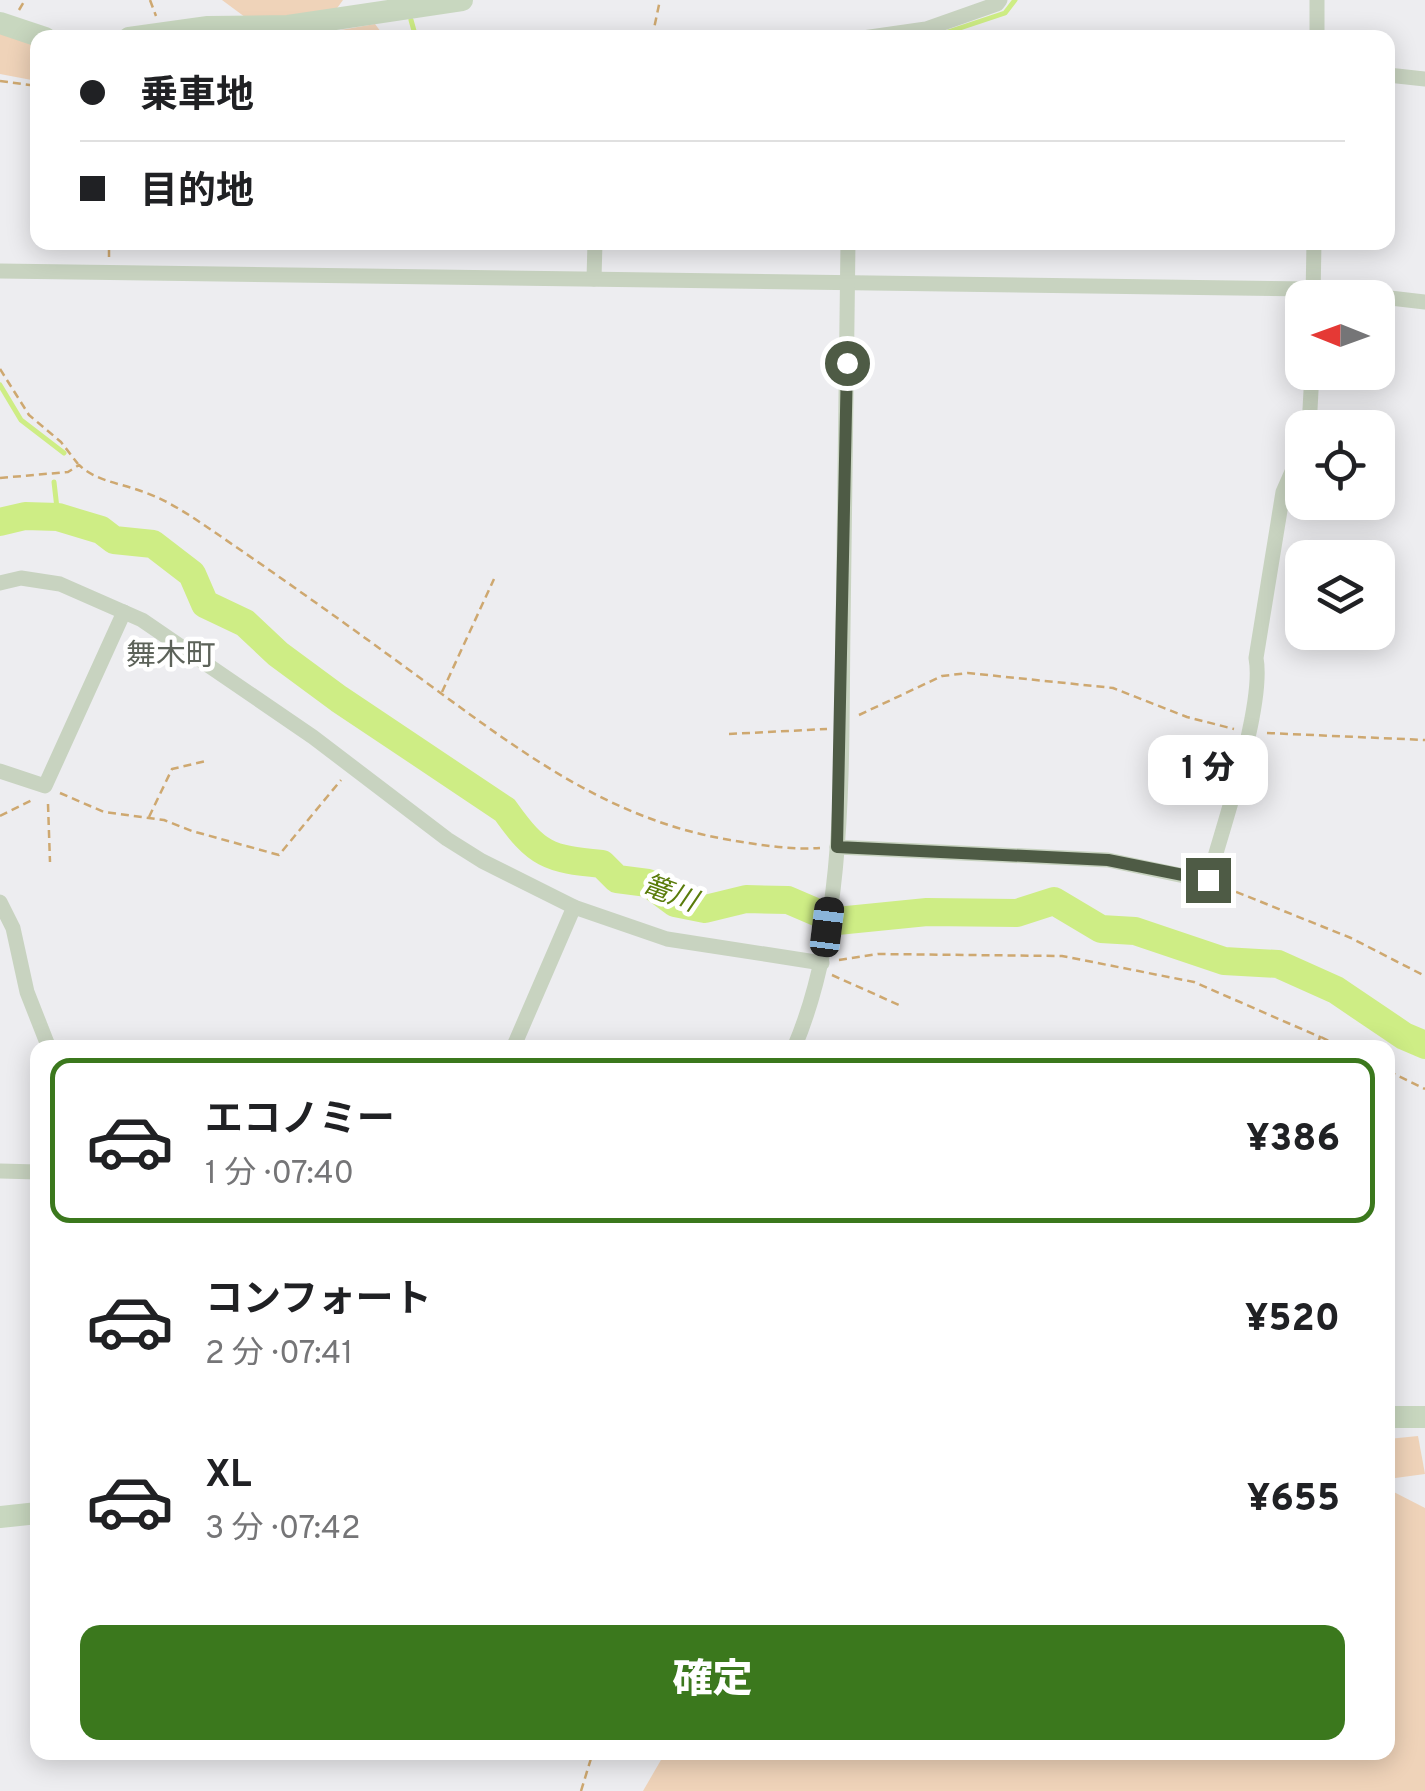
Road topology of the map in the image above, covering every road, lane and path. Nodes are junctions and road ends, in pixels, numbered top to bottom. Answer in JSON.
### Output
{"nodes":[{"id":1,"x":452,"y":0,"type":"edge"},
{"id":2,"x":462,"y":0,"type":"edge"},
{"id":3,"x":660,"y":0,"type":"edge"},
{"id":4,"x":1000,"y":0,"type":"edge"},
{"id":5,"x":1317,"y":0,"type":"edge"},
{"id":6,"x":427,"y":2,"type":"edge"},
{"id":7,"x":0,"y":23,"type":"edge"},
{"id":8,"x":186,"y":30,"type":"edge"},
{"id":9,"x":654,"y":30,"type":"edge"},
{"id":10,"x":913,"y":30,"type":"edge"},
{"id":11,"x":1317,"y":30,"type":"edge"},
{"id":12,"x":30,"y":33,"type":"edge"},
{"id":13,"x":1395,"y":76,"type":"edge"},
{"id":14,"x":1425,"y":78,"type":"edge"},
{"id":15,"x":0,"y":81,"type":"edge"},
{"id":16,"x":30,"y":85,"type":"edge"},
{"id":17,"x":595,"y":250,"type":"edge"},
{"id":18,"x":848,"y":250,"type":"edge"},
{"id":19,"x":1314,"y":250,"type":"edge"},
{"id":20,"x":0,"y":272,"type":"edge"},
{"id":21,"x":594,"y":279,"type":"junction"},
{"id":22,"x":1313,"y":280,"type":"edge"},
{"id":23,"x":848,"y":284,"type":"junction"},
{"id":24,"x":1285,"y":293,"type":"edge"},
{"id":25,"x":1395,"y":300,"type":"edge"},
{"id":26,"x":1425,"y":302,"type":"edge"},
{"id":27,"x":0,"y":369,"type":"edge"},
{"id":28,"x":79,"y":465,"type":"junction"},
{"id":29,"x":0,"y":478,"type":"edge"},
{"id":30,"x":1285,"y":485,"type":"edge"},
{"id":31,"x":494,"y":579,"type":"dead end"},
{"id":32,"x":0,"y":583,"type":"edge"},
{"id":33,"x":124,"y":612,"type":"junction"},
{"id":34,"x":441,"y":694,"type":"junction"},
{"id":35,"x":842,"y":725,"type":"junction"},
{"id":36,"x":1248,"y":732,"type":"junction"},
{"id":37,"x":729,"y":734,"type":"dead end"},
{"id":38,"x":1425,"y":740,"type":"edge"},
{"id":39,"x":206,"y":761,"type":"dead end"},
{"id":40,"x":352,"y":766,"type":"junction"},
{"id":41,"x":0,"y":771,"type":"edge"},
{"id":42,"x":47,"y":788,"type":"junction"},
{"id":43,"x":0,"y":816,"type":"edge"},
{"id":44,"x":148,"y":819,"type":"junction"},
{"id":45,"x":836,"y":851,"type":"junction"},
{"id":46,"x":50,"y":862,"type":"dead end"},
{"id":47,"x":1208,"y":880,"type":"junction"},
{"id":48,"x":0,"y":902,"type":"edge"},
{"id":49,"x":574,"y":907,"type":"junction"},
{"id":50,"x":821,"y":968,"type":"junction"},
{"id":51,"x":1425,"y":976,"type":"edge"},
{"id":52,"x":899,"y":1005,"type":"dead end"},
{"id":53,"x":1320,"y":1037,"type":"junction"},
{"id":54,"x":46,"y":1040,"type":"edge"},
{"id":55,"x":516,"y":1040,"type":"edge"},
{"id":56,"x":797,"y":1040,"type":"edge"},
{"id":57,"x":1319,"y":1040,"type":"edge"},
{"id":58,"x":1326,"y":1040,"type":"edge"},
{"id":59,"x":1395,"y":1074,"type":"edge"},
{"id":60,"x":1425,"y":1089,"type":"edge"},
{"id":61,"x":0,"y":1171,"type":"edge"},
{"id":62,"x":30,"y":1172,"type":"edge"},
{"id":63,"x":1395,"y":1417,"type":"edge"},
{"id":64,"x":1425,"y":1417,"type":"edge"},
{"id":65,"x":30,"y":1514,"type":"edge"},
{"id":66,"x":0,"y":1517,"type":"edge"},
{"id":67,"x":591,"y":1760,"type":"edge"},
{"id":68,"x":581,"y":1791,"type":"edge"}],
"edges":[{"from":1,"to":2,"type":"main road"},
{"from":1,"to":6,"type":"main road"},
{"from":3,"to":9,"type":"path"},
{"from":4,"to":10,"type":"street"},
{"from":5,"to":11,"type":"street"},
{"from":6,"to":8,"type":"main road"},
{"from":7,"to":12,"type":"main road"},
{"from":13,"to":14,"type":"street"},
{"from":15,"to":16,"type":"path"},
{"from":17,"to":21,"type":"street"},
{"from":18,"to":23,"type":"street"},
{"from":19,"to":22,"type":"street"},
{"from":20,"to":21,"type":"street"},
{"from":21,"to":23,"type":"street"},
{"from":23,"to":24,"type":"street"},
{"from":23,"to":35,"type":"street"},
{"from":25,"to":26,"type":"street"},
{"from":27,"to":28,"type":"path"},
{"from":28,"to":29,"type":"path"},
{"from":28,"to":34,"type":"path"},
{"from":30,"to":36,"type":"street"},
{"from":31,"to":34,"type":"path"},
{"from":32,"to":33,"type":"street"},
{"from":33,"to":40,"type":"street"},
{"from":33,"to":42,"type":"street"},
{"from":34,"to":45,"type":"path"},
{"from":35,"to":36,"type":"path"},
{"from":35,"to":37,"type":"path"},
{"from":35,"to":45,"type":"street"},
{"from":36,"to":38,"type":"path"},
{"from":36,"to":47,"type":"street"},
{"from":39,"to":44,"type":"path"},
{"from":40,"to":44,"type":"path"},
{"from":40,"to":49,"type":"street"},
{"from":41,"to":42,"type":"street"},
{"from":42,"to":43,"type":"path"},
{"from":42,"to":44,"type":"path"},
{"from":42,"to":46,"type":"path"},
{"from":45,"to":47,"type":"street"},
{"from":45,"to":50,"type":"street"},
{"from":47,"to":51,"type":"path"},
{"from":48,"to":54,"type":"street"},
{"from":49,"to":50,"type":"street"},
{"from":49,"to":55,"type":"street"},
{"from":50,"to":52,"type":"path"},
{"from":50,"to":53,"type":"path"},
{"from":50,"to":56,"type":"street"},
{"from":53,"to":57,"type":"path"},
{"from":53,"to":58,"type":"path"},
{"from":59,"to":60,"type":"path"},
{"from":61,"to":62,"type":"street"},
{"from":63,"to":64,"type":"main road"},
{"from":65,"to":66,"type":"main road"},
{"from":67,"to":68,"type":"path"}]}
